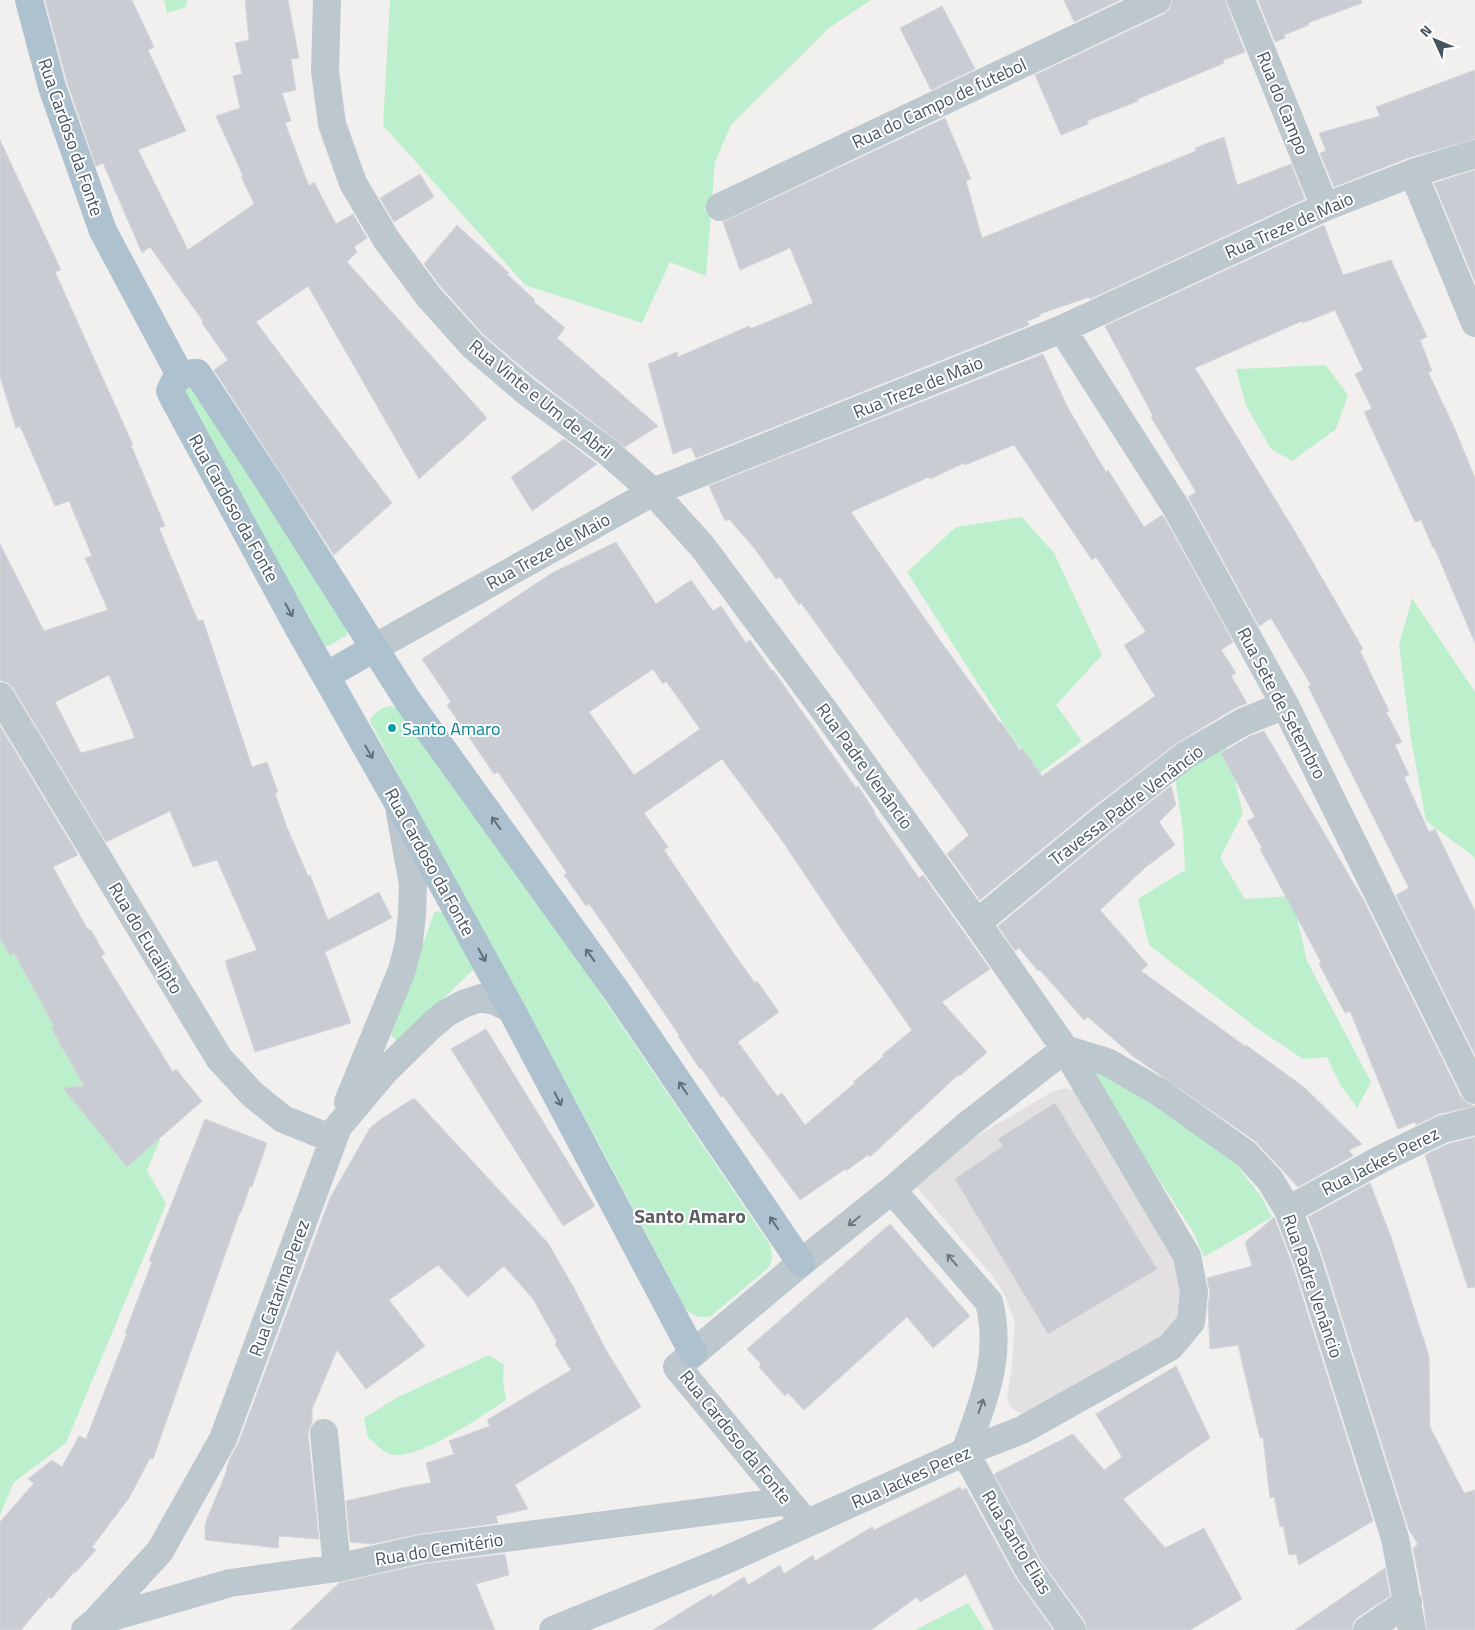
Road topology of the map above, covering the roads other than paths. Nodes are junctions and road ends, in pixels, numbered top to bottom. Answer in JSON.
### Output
{"nodes":[{"id":1,"x":28,"y":0,"type":"edge"},
{"id":2,"x":327,"y":0,"type":"edge"},
{"id":3,"x":1157,"y":0,"type":"edge"},
{"id":4,"x":1241,"y":0,"type":"edge"},
{"id":5,"x":1475,"y":154,"type":"edge"},
{"id":6,"x":1413,"y":173,"type":"junction"},
{"id":7,"x":720,"y":206,"type":"dead end"},
{"id":8,"x":1325,"y":207,"type":"junction"},
{"id":9,"x":1475,"y":323,"type":"edge"},
{"id":10,"x":1062,"y":329,"type":"junction"},
{"id":11,"x":180,"y":375,"type":"junction"},
{"id":12,"x":654,"y":492,"type":"junction"},
{"id":13,"x":374,"y":648,"type":"junction"},
{"id":14,"x":326,"y":676,"type":"junction"},
{"id":15,"x":0,"y":696,"type":"edge"},
{"id":16,"x":1285,"y":705,"type":"junction"},
{"id":17,"x":398,"y":803,"type":"junction"},
{"id":18,"x":977,"y":923,"type":"junction"},
{"id":19,"x":512,"y":1009,"type":"junction"},
{"id":20,"x":1065,"y":1049,"type":"junction"},
{"id":21,"x":1475,"y":1090,"type":"edge"},
{"id":22,"x":1475,"y":1121,"type":"edge"},
{"id":23,"x":336,"y":1133,"type":"junction"},
{"id":24,"x":892,"y":1190,"type":"junction"},
{"id":25,"x":1288,"y":1210,"type":"junction"},
{"id":26,"x":1187,"y":1256,"type":"joint"},
{"id":27,"x":802,"y":1263,"type":"junction"},
{"id":28,"x":693,"y":1354,"type":"junction"},
{"id":29,"x":324,"y":1433,"type":"dead end"},
{"id":30,"x":965,"y":1452,"type":"junction"},
{"id":31,"x":788,"y":1501,"type":"junction"},
{"id":32,"x":806,"y":1523,"type":"junction"},
{"id":33,"x":337,"y":1568,"type":"junction"},
{"id":34,"x":1408,"y":1602,"type":"junction"},
{"id":35,"x":96,"y":1627,"type":"edge"},
{"id":36,"x":553,"y":1630,"type":"edge"},
{"id":37,"x":1072,"y":1630,"type":"edge"},
{"id":38,"x":1367,"y":1630,"type":"edge"},
{"id":39,"x":1412,"y":1630,"type":"edge"}],
"edges":[{"from":1,"to":11,"type":"main road","name":"Rua Cardoso da Fonte"},
{"from":2,"to":12,"type":"street","name":"Rua Vinte e Um de Abril"},
{"from":3,"to":7,"type":"street","name":"Rua do Campo de futebol"},
{"from":4,"to":8,"type":"street","name":"Rua do Campo"},
{"from":5,"to":6,"type":"street","name":"Rua Treze de Maio"},
{"from":6,"to":8,"type":"street","name":"Rua Treze de Maio"},
{"from":6,"to":9,"type":"street"},
{"from":8,"to":10,"type":"street","name":"Rua Treze de Maio"},
{"from":10,"to":12,"type":"street","name":"Rua Treze de Maio"},
{"from":10,"to":16,"type":"street","name":"Rua Sete de Setembro"},
{"from":11,"to":13,"type":"main road"},
{"from":11,"to":14,"type":"main road","name":"Rua Cardoso da Fonte","one_way":true},
{"from":12,"to":13,"type":"street","name":"Rua Treze de Maio"},
{"from":12,"to":18,"type":"street","name":"Rua Padre Venâncio"},
{"from":13,"to":14,"type":"main road"},
{"from":27,"to":13,"type":"main road","one_way":true},
{"from":14,"to":17,"type":"main road","name":"Rua Cardoso da Fonte","one_way":true},
{"from":15,"to":23,"type":"street","name":"Rua do Eucalipto"},
{"from":16,"to":18,"type":"street","name":"Travessa Padre Venâncio"},
{"from":16,"to":21,"type":"street","name":"Rua Sete de Setembro"},
{"from":17,"to":19,"type":"main road","name":"Rua Cardoso da Fonte","one_way":true},
{"from":17,"to":23,"type":"street"},
{"from":18,"to":20,"type":"street","name":"Rua Padre Venâncio"},
{"from":19,"to":23,"type":"street","name":"Rua Catarina Perez"},
{"from":19,"to":28,"type":"main road","name":"Rua Cardoso da Fonte","one_way":true},
{"from":20,"to":24,"type":"street"},
{"from":20,"to":25,"type":"street","name":"Rua Padre Venâncio"},
{"from":20,"to":26,"type":"street","name":"Rua Padre Venâncio"},
{"from":22,"to":25,"type":"street","name":"Rua Jackes Perez"},
{"from":23,"to":35,"type":"street","name":"Rua Catarina Perez"},
{"from":24,"to":27,"type":"street","name":"Rua Cardoso da Fonte","one_way":true},
{"from":30,"to":24,"type":"street","one_way":true},
{"from":25,"to":34,"type":"street","name":"Rua Padre Venâncio"},
{"from":26,"to":30,"type":"street","name":"Rua Jackes Perez"},
{"from":27,"to":28,"type":"street","name":"Rua Cardoso da Fonte"},
{"from":28,"to":31,"type":"street","name":"Rua Cardoso da Fonte"},
{"from":29,"to":33,"type":"street"},
{"from":30,"to":32,"type":"street","name":"Rua Jackes Perez"},
{"from":30,"to":37,"type":"street","name":"Rua Santo Elias"},
{"from":31,"to":32,"type":"street","name":"Rua Cardoso da Fonte"},
{"from":31,"to":33,"type":"street","name":"Rua do Cemitério"},
{"from":32,"to":36,"type":"street","name":"Rua Jackes Perez"},
{"from":33,"to":35,"type":"street","name":"Rua do Cemitério"},
{"from":34,"to":38,"type":"street"},
{"from":34,"to":39,"type":"street"}]}
